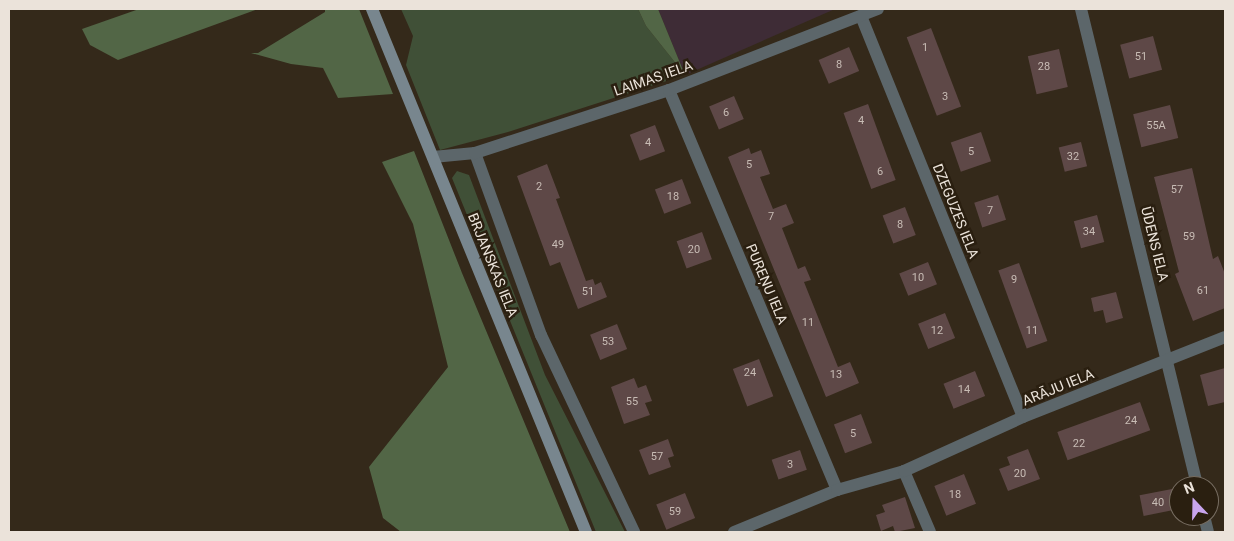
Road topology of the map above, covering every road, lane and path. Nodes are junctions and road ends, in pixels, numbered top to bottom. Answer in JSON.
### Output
{"nodes":[{"id":1,"x":372,"y":9,"type":"edge"},
{"id":2,"x":878,"y":9,"type":"edge"},
{"id":3,"x":1081,"y":9,"type":"edge"},
{"id":4,"x":861,"y":16,"type":"junction"},
{"id":5,"x":669,"y":90,"type":"junction"},
{"id":6,"x":475,"y":153,"type":"junction"},
{"id":7,"x":433,"y":157,"type":"junction"},
{"id":8,"x":1225,"y":337,"type":"edge"},
{"id":9,"x":1168,"y":360,"type":"junction"},
{"id":10,"x":1023,"y":417,"type":"junction"},
{"id":11,"x":904,"y":470,"type":"junction"},
{"id":12,"x":1195,"y":476,"type":"edge"},
{"id":13,"x":837,"y":490,"type":"junction"},
{"id":14,"x":586,"y":532,"type":"edge"},
{"id":15,"x":634,"y":532,"type":"edge"},
{"id":16,"x":734,"y":532,"type":"edge"},
{"id":17,"x":930,"y":532,"type":"edge"}],
"edges":[{"from":1,"to":7,"type":"main road","name":"BRJANSKAS IELA"},
{"from":2,"to":4,"type":"street","name":"LAIMAS IELA"},
{"from":3,"to":9,"type":"street","name":"ŪDENS IELA"},
{"from":4,"to":5,"type":"street","name":"LAIMAS IELA"},
{"from":4,"to":10,"type":"street","name":"DZEGUZES IELA"},
{"from":5,"to":6,"type":"street","name":"LAIMAS IELA"},
{"from":5,"to":13,"type":"street","name":"PUREŅU IELA"},
{"from":6,"to":7,"type":"street","name":"LAIMAS IELA"},
{"from":6,"to":15,"type":"street"},
{"from":7,"to":14,"type":"main road","name":"BRJANSKAS IELA"},
{"from":8,"to":9,"type":"street","name":"ARĀJU IELA"},
{"from":9,"to":10,"type":"street","name":"ARĀJU IELA"},
{"from":9,"to":12,"type":"street","name":"ŪDENS IELA"},
{"from":10,"to":11,"type":"street","name":"ARĀJU IELA"},
{"from":11,"to":13,"type":"street","name":"ARĀJU IELA"},
{"from":11,"to":17,"type":"street"},
{"from":13,"to":16,"type":"street","name":"ARĀJU IELA"}]}
